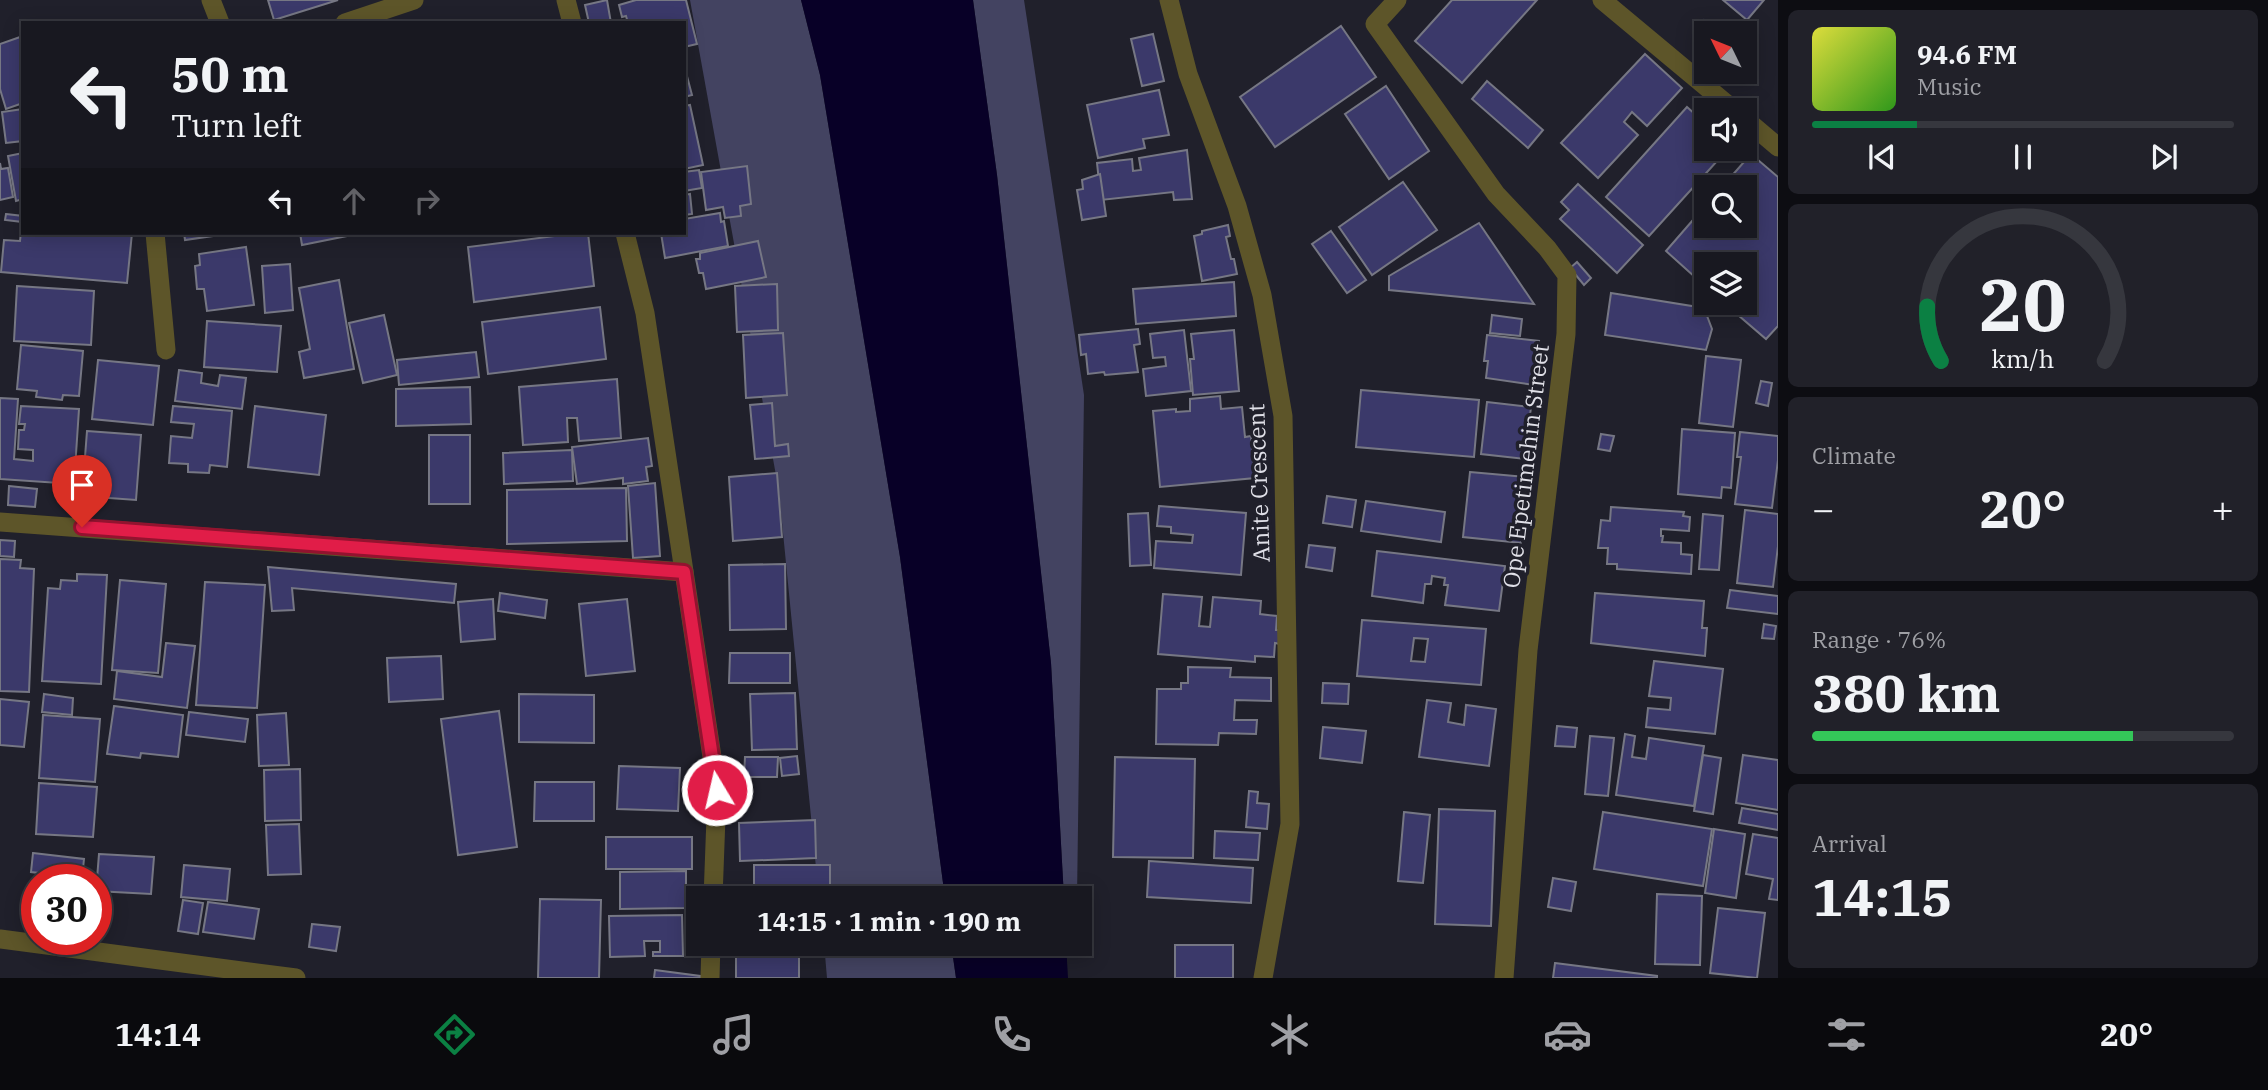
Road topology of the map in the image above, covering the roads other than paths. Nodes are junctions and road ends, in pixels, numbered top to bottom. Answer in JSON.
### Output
{"nodes":[{"id":1,"x":211,"y":0,"type":"edge"},
{"id":2,"x":414,"y":0,"type":"edge"},
{"id":3,"x":566,"y":0,"type":"edge"},
{"id":4,"x":1169,"y":0,"type":"edge"},
{"id":5,"x":1397,"y":0,"type":"edge"},
{"id":6,"x":1602,"y":0,"type":"edge"},
{"id":7,"x":219,"y":21,"type":"edge"},
{"id":8,"x":351,"y":21,"type":"edge"},
{"id":9,"x":571,"y":21,"type":"edge"},
{"id":10,"x":1720,"y":98,"type":"edge"},
{"id":11,"x":1757,"y":129,"type":"edge"},
{"id":12,"x":1778,"y":147,"type":"edge"},
{"id":13,"x":155,"y":235,"type":"edge"},
{"id":14,"x":626,"y":235,"type":"edge"},
{"id":15,"x":166,"y":350,"type":"dead end"},
{"id":16,"x":0,"y":522,"type":"edge"},
{"id":17,"x":684,"y":572,"type":"junction"},
{"id":18,"x":713,"y":886,"type":"edge"},
{"id":19,"x":0,"y":939,"type":"edge"},
{"id":20,"x":711,"y":956,"type":"edge"},
{"id":21,"x":296,"y":978,"type":"edge"},
{"id":22,"x":710,"y":978,"type":"edge"},
{"id":23,"x":1263,"y":978,"type":"edge"},
{"id":24,"x":1504,"y":978,"type":"edge"}],
"edges":[{"from":1,"to":7,"type":"street"},
{"from":2,"to":8,"type":"street"},
{"from":3,"to":9,"type":"street"},
{"from":4,"to":23,"type":"street","name":"Anite Crescent"},
{"from":5,"to":24,"type":"street","name":"Ope Epetimehin Street"},
{"from":6,"to":10,"type":"street"},
{"from":11,"to":12,"type":"street"},
{"from":13,"to":15,"type":"street"},
{"from":14,"to":17,"type":"street"},
{"from":16,"to":17,"type":"street"},
{"from":17,"to":18,"type":"street"},
{"from":19,"to":21,"type":"street"},
{"from":20,"to":22,"type":"street"}]}
